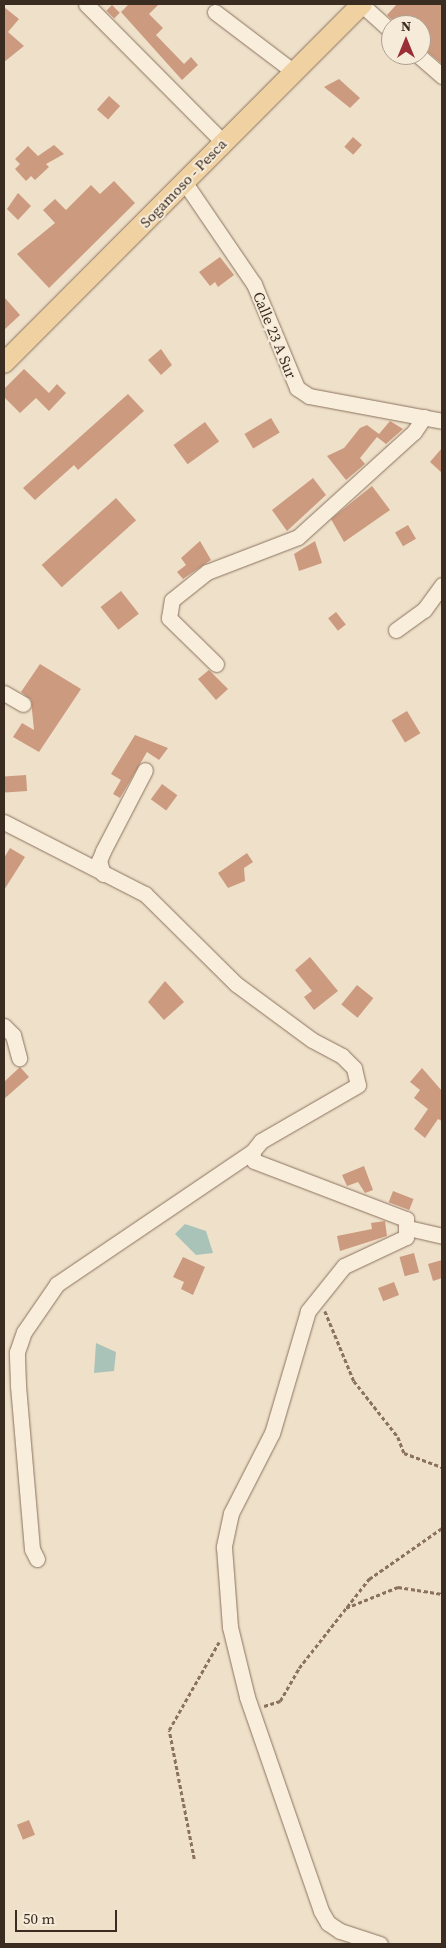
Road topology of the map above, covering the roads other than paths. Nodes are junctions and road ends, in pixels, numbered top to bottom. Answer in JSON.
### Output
{"nodes":[{"id":1,"x":86,"y":4,"type":"edge"},
{"id":2,"x":361,"y":4,"type":"edge"},
{"id":3,"x":215,"y":12,"type":"dead end"},
{"id":4,"x":381,"y":22,"type":"edge"},
{"id":5,"x":429,"y":65,"type":"edge"},
{"id":6,"x":294,"y":72,"type":"junction"},
{"id":7,"x":442,"y":76,"type":"edge"},
{"id":8,"x":223,"y":142,"type":"junction"},
{"id":9,"x":185,"y":183,"type":"junction"},
{"id":10,"x":4,"y":363,"type":"edge"},
{"id":11,"x":424,"y":417,"type":"junction"},
{"id":12,"x":442,"y":421,"type":"edge"},
{"id":13,"x":442,"y":585,"type":"edge"},
{"id":14,"x":396,"y":630,"type":"dead end"},
{"id":15,"x":216,"y":664,"type":"dead end"},
{"id":16,"x":4,"y":693,"type":"edge"},
{"id":17,"x":23,"y":704,"type":"dead end"},
{"id":18,"x":145,"y":770,"type":"dead end"},
{"id":19,"x":4,"y":822,"type":"edge"},
{"id":20,"x":103,"y":874,"type":"junction"},
{"id":21,"x":4,"y":1026,"type":"edge"},
{"id":22,"x":19,"y":1058,"type":"dead end"},
{"id":23,"x":252,"y":1152,"type":"junction"},
{"id":24,"x":408,"y":1228,"type":"junction"},
{"id":25,"x":442,"y":1236,"type":"edge"},
{"id":26,"x":37,"y":1559,"type":"dead end"},
{"id":27,"x":380,"y":1944,"type":"edge"}],
"edges":[{"from":1,"to":8,"type":"street"},
{"from":2,"to":4,"type":"street"},
{"from":2,"to":6,"type":"main road","name":"Sogamoso - Pesca"},
{"from":3,"to":6,"type":"street"},
{"from":5,"to":7,"type":"street"},
{"from":6,"to":8,"type":"main road","name":"Sogamoso - Pesca"},
{"from":8,"to":9,"type":"main road","name":"Sogamoso - Pesca"},
{"from":9,"to":10,"type":"main road","name":"Sogamoso - Pesca"},
{"from":9,"to":11,"type":"street","name":"Calle 23 A Sur"},
{"from":11,"to":12,"type":"street","name":"Calle 23 A Sur"},
{"from":11,"to":15,"type":"street"},
{"from":13,"to":14,"type":"street"},
{"from":16,"to":17,"type":"street"},
{"from":18,"to":20,"type":"street"},
{"from":19,"to":20,"type":"street"},
{"from":20,"to":23,"type":"street"},
{"from":21,"to":22,"type":"street"},
{"from":23,"to":24,"type":"street"},
{"from":23,"to":26,"type":"street"},
{"from":24,"to":25,"type":"street"},
{"from":24,"to":27,"type":"street"}]}
